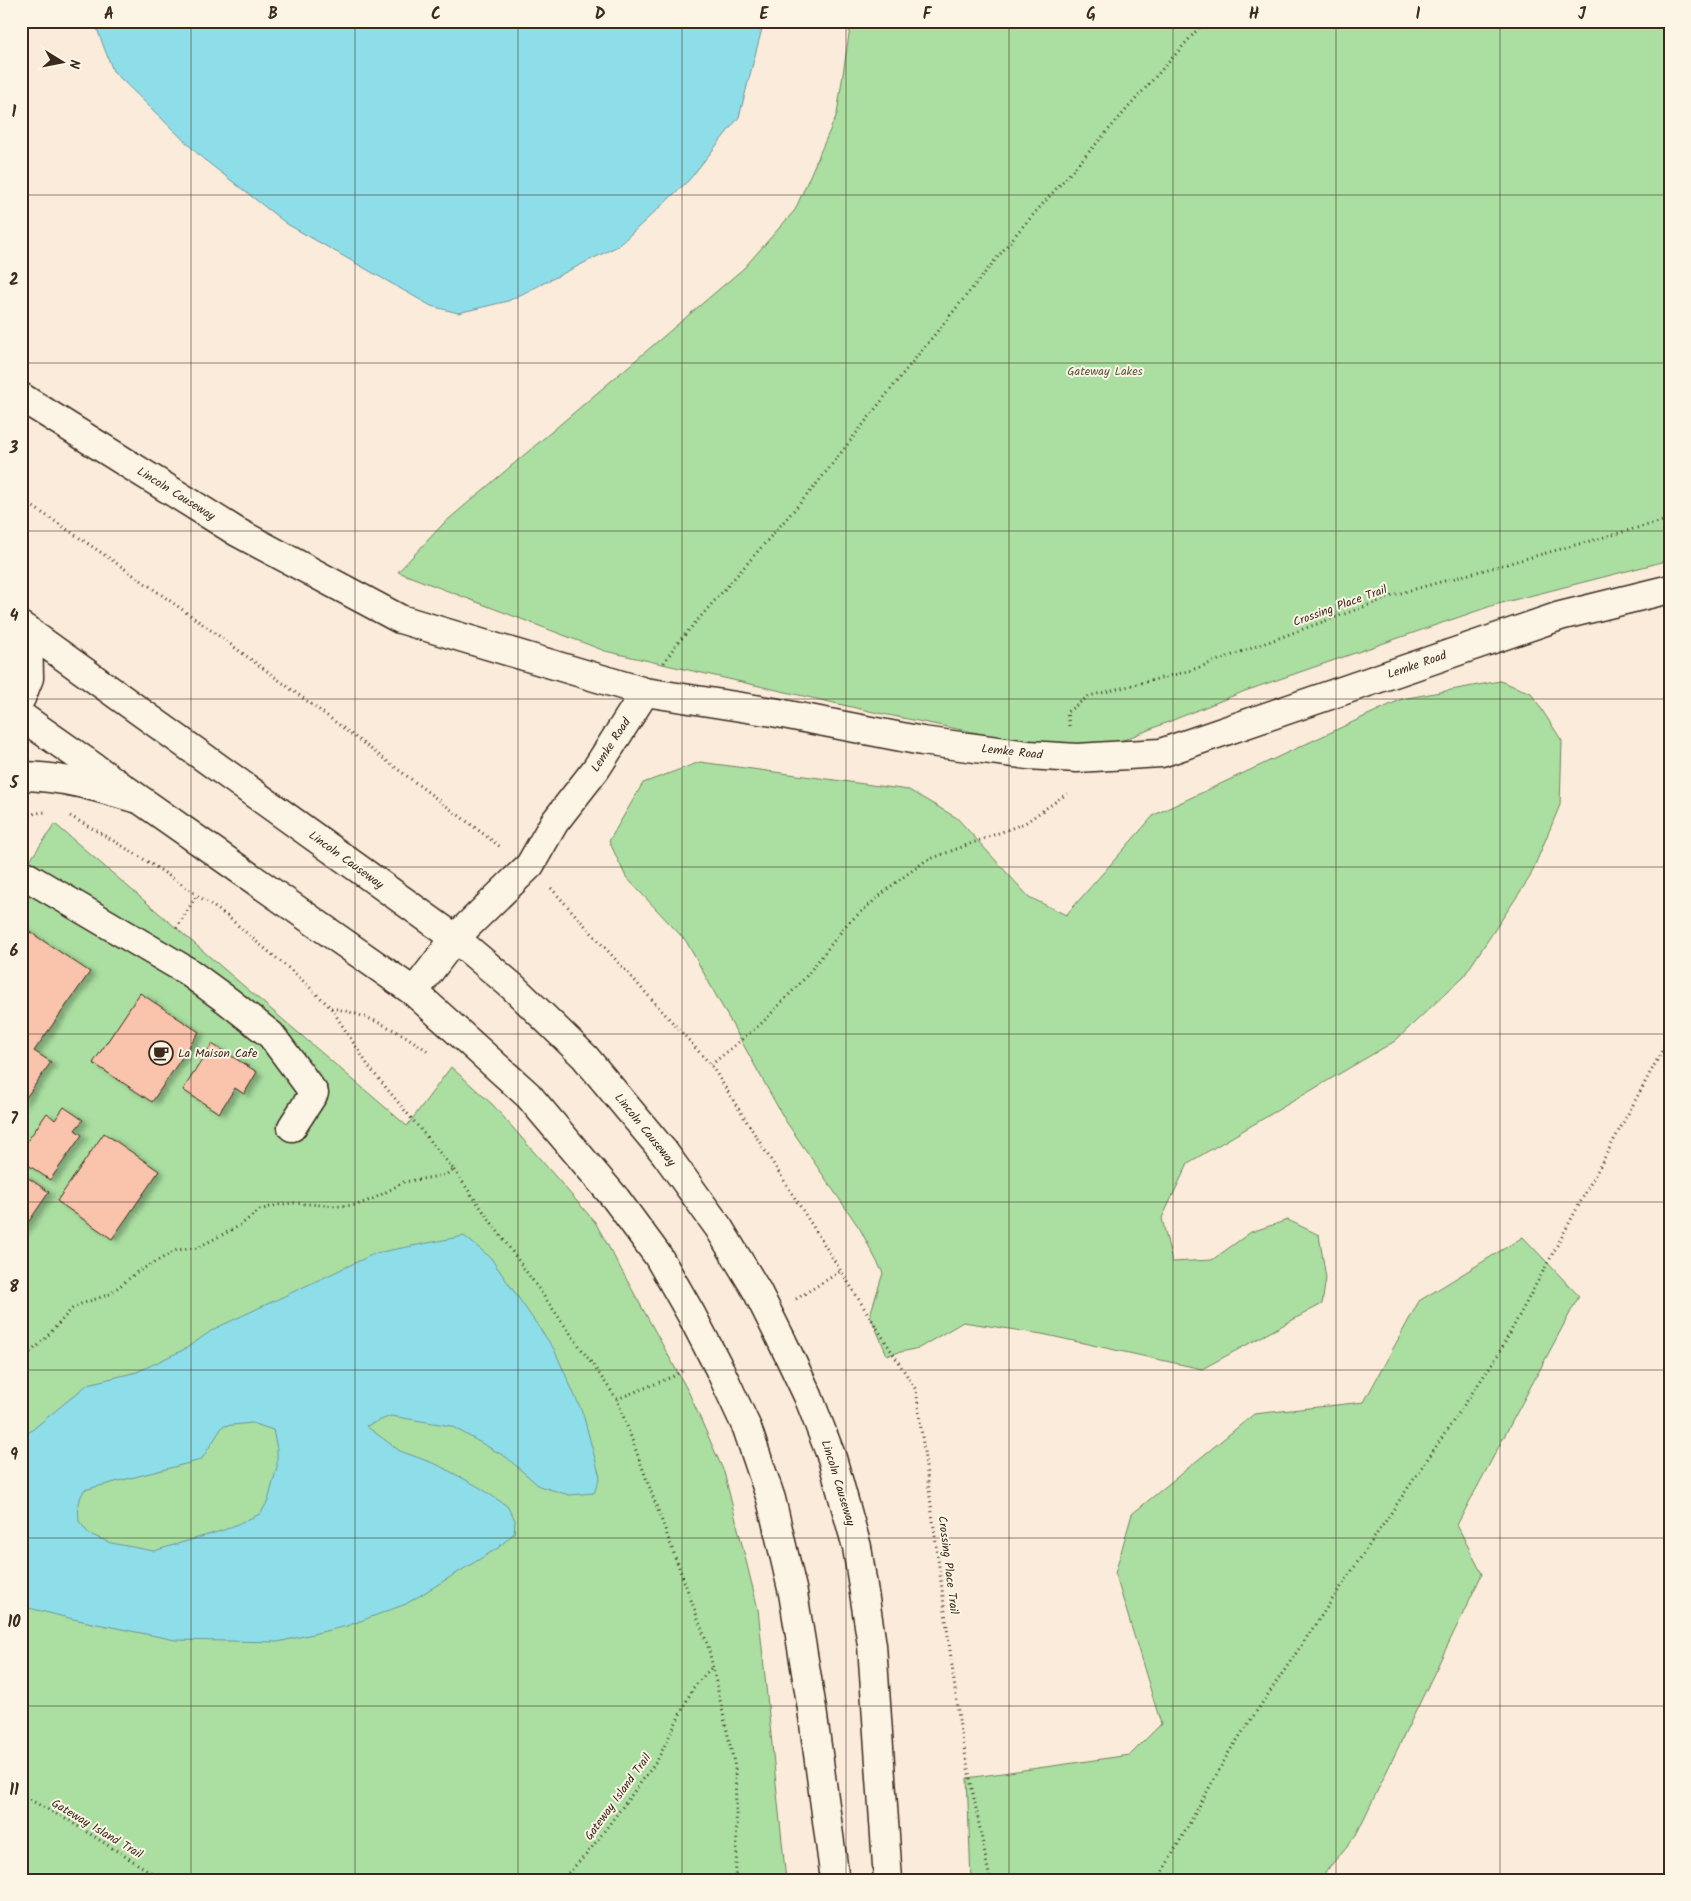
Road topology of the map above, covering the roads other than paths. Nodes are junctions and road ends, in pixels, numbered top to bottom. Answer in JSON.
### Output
{"nodes":[{"id":1,"x":21,"y":397,"type":"edge"},
{"id":2,"x":1670,"y":589,"type":"edge"},
{"id":3,"x":24,"y":628,"type":"edge"},
{"id":4,"x":646,"y":692,"type":"junction"},
{"id":5,"x":21,"y":698,"type":"edge"},
{"id":6,"x":21,"y":716,"type":"edge"},
{"id":7,"x":21,"y":776,"type":"edge"},
{"id":8,"x":145,"y":802,"type":"junction"},
{"id":9,"x":21,"y":873,"type":"edge"},
{"id":10,"x":455,"y":938,"type":"junction"},
{"id":11,"x":414,"y":992,"type":"junction"},
{"id":12,"x":292,"y":1127,"type":"dead end"},
{"id":13,"x":834,"y":1880,"type":"edge"},
{"id":14,"x":888,"y":1880,"type":"edge"}],
"edges":[{"from":1,"to":4,"type":"main road","name":"Lincoln Causeway"},
{"from":2,"to":4,"type":"main road","name":"Lemke Road"},
{"from":3,"to":5,"type":"main road"},
{"from":3,"to":10,"type":"main road","name":"Lincoln Causeway"},
{"from":4,"to":10,"type":"main road","name":"Lemke Road"},
{"from":6,"to":8,"type":"main road"},
{"from":7,"to":8,"type":"main road"},
{"from":8,"to":11,"type":"main road"},
{"from":9,"to":12,"type":"main road"},
{"from":10,"to":11,"type":"main road","name":"Lemke Road"},
{"from":10,"to":14,"type":"main road","name":"Lincoln Causeway","bridge":true},
{"from":11,"to":13,"type":"main road","bridge":true}]}
